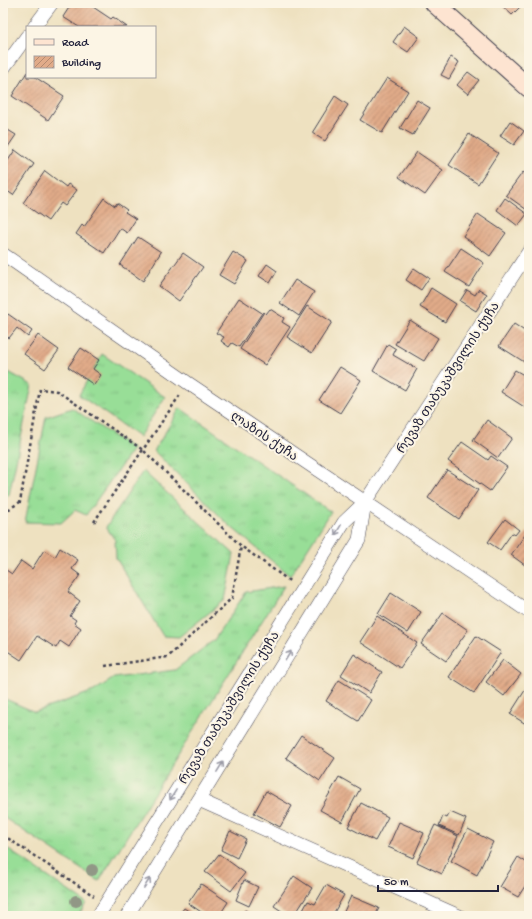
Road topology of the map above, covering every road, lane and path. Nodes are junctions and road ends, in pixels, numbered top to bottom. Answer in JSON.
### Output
{"nodes":[{"id":1,"x":52,"y":3,"type":"edge"},
{"id":2,"x":434,"y":3,"type":"edge"},
{"id":3,"x":35,"y":26,"type":"edge"},
{"id":4,"x":26,"y":37,"type":"edge"},
{"id":5,"x":3,"y":69,"type":"edge"},
{"id":6,"x":529,"y":88,"type":"edge"},
{"id":7,"x":529,"y":251,"type":"edge"},
{"id":8,"x":3,"y":254,"type":"edge"},
{"id":9,"x":188,"y":383,"type":"junction"},
{"id":10,"x":143,"y":450,"type":"junction"},
{"id":11,"x":365,"y":502,"type":"junction"},
{"id":12,"x":3,"y":513,"type":"edge"},
{"id":13,"x":94,"y":522,"type":"dead end"},
{"id":14,"x":241,"y":546,"type":"junction"},
{"id":15,"x":302,"y":589,"type":"junction"},
{"id":16,"x":529,"y":612,"type":"edge"},
{"id":17,"x":105,"y":666,"type":"dead end"},
{"id":18,"x":199,"y":800,"type":"junction"},
{"id":19,"x":3,"y":835,"type":"edge"},
{"id":20,"x":104,"y":911,"type":"edge"},
{"id":21,"x":127,"y":916,"type":"edge"},
{"id":22,"x":459,"y":916,"type":"edge"}],
"edges":[{"from":1,"to":3,"type":"street"},
{"from":2,"to":6,"type":"main road"},
{"from":4,"to":5,"type":"street"},
{"from":7,"to":11,"type":"street","name":"რევაზ თაბუკაშვილის ქუჩა"},
{"from":8,"to":9,"type":"street","name":"ლაზის ქუჩა"},
{"from":9,"to":10,"type":"path"},
{"from":9,"to":11,"type":"street","name":"ლაზის ქუჩა"},
{"from":10,"to":12,"type":"path"},
{"from":10,"to":13,"type":"path"},
{"from":10,"to":14,"type":"path"},
{"from":11,"to":15,"type":"street","name":"რევაზ თაბუკაშვილის ქუჩა","one_way":true},
{"from":11,"to":16,"type":"street","name":"ლაზის ქუჩა"},
{"from":18,"to":11,"type":"street","name":"რევაზ თაბუკაშვილის ქუჩა","one_way":true},
{"from":14,"to":15,"type":"path"},
{"from":14,"to":17,"type":"path"},
{"from":15,"to":20,"type":"street","name":"რევაზ თაბუკაშვილის ქუჩა","one_way":true},
{"from":21,"to":18,"type":"street","name":"რევაზ თაბუკაშვილის ქუჩა","one_way":true},
{"from":18,"to":22,"type":"street"},
{"from":19,"to":20,"type":"path"}]}
